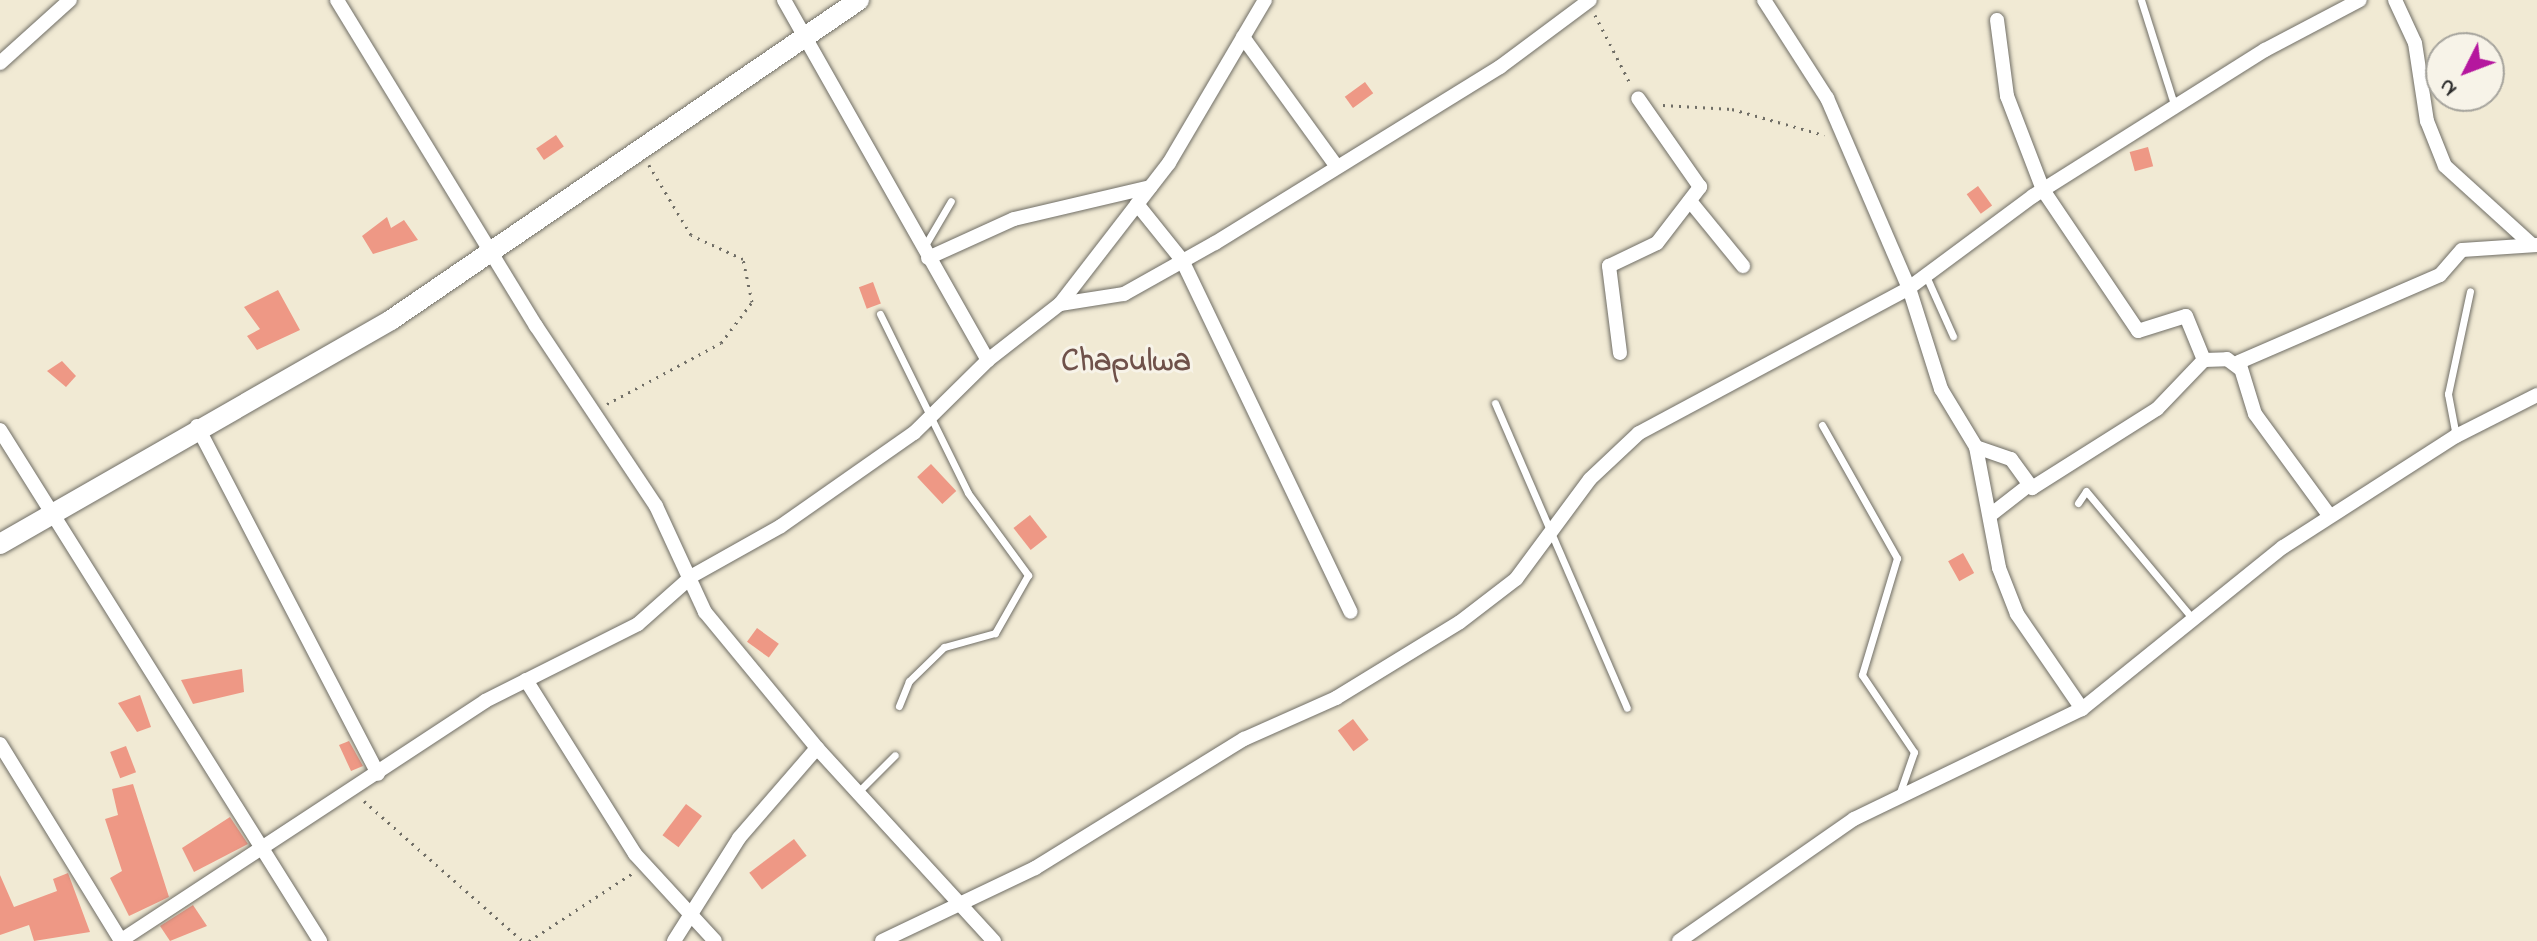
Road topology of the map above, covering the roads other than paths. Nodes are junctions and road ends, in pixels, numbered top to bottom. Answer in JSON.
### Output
{"nodes":[{"id":1,"x":70,"y":0,"type":"edge"},
{"id":2,"x":337,"y":0,"type":"edge"},
{"id":3,"x":784,"y":0,"type":"edge"},
{"id":4,"x":859,"y":0,"type":"edge"},
{"id":5,"x":1265,"y":0,"type":"edge"},
{"id":6,"x":1764,"y":0,"type":"edge"},
{"id":7,"x":2141,"y":0,"type":"edge"},
{"id":8,"x":2360,"y":0,"type":"edge"},
{"id":9,"x":2395,"y":0,"type":"edge"},
{"id":10,"x":1587,"y":1,"type":"edge"},
{"id":11,"x":1997,"y":20,"type":"dead end"},
{"id":12,"x":805,"y":36,"type":"junction"},
{"id":13,"x":1243,"y":37,"type":"junction"},
{"id":14,"x":0,"y":63,"type":"edge"},
{"id":15,"x":1638,"y":98,"type":"road end"},
{"id":16,"x":2176,"y":109,"type":"junction"},
{"id":17,"x":1335,"y":164,"type":"junction"},
{"id":18,"x":1150,"y":187,"type":"junction"},
{"id":19,"x":2043,"y":190,"type":"junction"},
{"id":20,"x":951,"y":201,"type":"dead end"},
{"id":21,"x":1690,"y":201,"type":"junction"},
{"id":22,"x":1137,"y":204,"type":"junction"},
{"id":23,"x":2535,"y":244,"type":"edge"},
{"id":24,"x":926,"y":253,"type":"junction"},
{"id":25,"x":491,"y":254,"type":"junction"},
{"id":26,"x":1182,"y":260,"type":"junction"},
{"id":27,"x":1743,"y":266,"type":"dead end"},
{"id":28,"x":1926,"y":276,"type":"junction"},
{"id":29,"x":1909,"y":288,"type":"junction"},
{"id":30,"x":2470,"y":291,"type":"dead end"},
{"id":31,"x":1060,"y":304,"type":"junction"},
{"id":32,"x":880,"y":314,"type":"dead end"},
{"id":33,"x":1953,"y":336,"type":"dead end"},
{"id":34,"x":1620,"y":353,"type":"dead end"},
{"id":35,"x":988,"y":360,"type":"junction"},
{"id":36,"x":2204,"y":360,"type":"junction"},
{"id":37,"x":2239,"y":368,"type":"junction"},
{"id":38,"x":2537,"y":395,"type":"edge"},
{"id":39,"x":1495,"y":403,"type":"dead end"},
{"id":40,"x":932,"y":417,"type":"junction"},
{"id":41,"x":1822,"y":425,"type":"dead end"},
{"id":42,"x":197,"y":426,"type":"junction"},
{"id":43,"x":0,"y":430,"type":"edge"},
{"id":44,"x":2456,"y":436,"type":"junction"},
{"id":45,"x":1976,"y":447,"type":"junction"},
{"id":46,"x":2029,"y":485,"type":"junction"},
{"id":47,"x":2078,"y":503,"type":"dead end"},
{"id":48,"x":1993,"y":513,"type":"junction"},
{"id":49,"x":52,"y":514,"type":"junction"},
{"id":50,"x":2329,"y":515,"type":"junction"},
{"id":51,"x":1553,"y":536,"type":"junction"},
{"id":52,"x":0,"y":544,"type":"edge"},
{"id":53,"x":692,"y":576,"type":"junction"},
{"id":54,"x":1351,"y":612,"type":"dead end"},
{"id":55,"x":2194,"y":620,"type":"junction"},
{"id":56,"x":526,"y":680,"type":"junction"},
{"id":57,"x":899,"y":706,"type":"dead end"},
{"id":58,"x":1627,"y":708,"type":"dead end"},
{"id":59,"x":2082,"y":709,"type":"junction"},
{"id":60,"x":0,"y":744,"type":"edge"},
{"id":61,"x":817,"y":748,"type":"junction"},
{"id":62,"x":895,"y":755,"type":"dead end"},
{"id":63,"x":378,"y":774,"type":"junction"},
{"id":64,"x":856,"y":794,"type":"junction"},
{"id":65,"x":1899,"y":795,"type":"junction"},
{"id":66,"x":266,"y":845,"type":"junction"},
{"id":67,"x":955,"y":905,"type":"junction"},
{"id":68,"x":691,"y":913,"type":"junction"},
{"id":69,"x":121,"y":941,"type":"edge"},
{"id":70,"x":320,"y":941,"type":"edge"},
{"id":71,"x":674,"y":941,"type":"edge"},
{"id":72,"x":715,"y":941,"type":"edge"},
{"id":73,"x":882,"y":941,"type":"edge"},
{"id":74,"x":994,"y":941,"type":"edge"},
{"id":75,"x":1679,"y":941,"type":"edge"}],
"edges":[{"from":1,"to":14,"type":"street"},
{"from":2,"to":25,"type":"street"},
{"from":3,"to":12,"type":"street"},
{"from":4,"to":12,"type":"street"},
{"from":5,"to":13,"type":"street"},
{"from":6,"to":29,"type":"street"},
{"from":7,"to":16,"type":"lane"},
{"from":8,"to":16,"type":"street"},
{"from":9,"to":23,"type":"street"},
{"from":10,"to":17,"type":"street"},
{"from":11,"to":19,"type":"street"},
{"from":12,"to":24,"type":"street"},
{"from":12,"to":25,"type":"street"},
{"from":13,"to":17,"type":"street"},
{"from":13,"to":18,"type":"street"},
{"from":15,"to":21,"type":"street"},
{"from":16,"to":19,"type":"street"},
{"from":17,"to":26,"type":"street"},
{"from":18,"to":22,"type":"street"},
{"from":18,"to":24,"type":"street"},
{"from":19,"to":28,"type":"street"},
{"from":19,"to":36,"type":"street"},
{"from":20,"to":24,"type":"lane"},
{"from":21,"to":27,"type":"street"},
{"from":21,"to":34,"type":"street"},
{"from":22,"to":26,"type":"street"},
{"from":22,"to":31,"type":"street"},
{"from":23,"to":37,"type":"street"},
{"from":24,"to":35,"type":"street"},
{"from":25,"to":42,"type":"street"},
{"from":25,"to":53,"type":"street"},
{"from":26,"to":31,"type":"street"},
{"from":26,"to":54,"type":"street"},
{"from":28,"to":29,"type":"street"},
{"from":28,"to":33,"type":"lane"},
{"from":29,"to":45,"type":"street"},
{"from":29,"to":51,"type":"street"},
{"from":30,"to":44,"type":"lane"},
{"from":31,"to":35,"type":"street"},
{"from":32,"to":40,"type":"lane"},
{"from":35,"to":40,"type":"street"},
{"from":36,"to":37,"type":"street"},
{"from":36,"to":46,"type":"street"},
{"from":37,"to":50,"type":"street"},
{"from":38,"to":44,"type":"street"},
{"from":39,"to":51,"type":"lane"},
{"from":40,"to":53,"type":"street"},
{"from":40,"to":57,"type":"lane"},
{"from":41,"to":65,"type":"lane"},
{"from":42,"to":49,"type":"street"},
{"from":42,"to":63,"type":"street"},
{"from":43,"to":49,"type":"street"},
{"from":44,"to":50,"type":"street"},
{"from":45,"to":46,"type":"street"},
{"from":45,"to":48,"type":"street"},
{"from":46,"to":48,"type":"street"},
{"from":47,"to":55,"type":"lane"},
{"from":48,"to":59,"type":"street"},
{"from":49,"to":52,"type":"street"},
{"from":49,"to":66,"type":"street"},
{"from":50,"to":55,"type":"street"},
{"from":51,"to":58,"type":"lane"},
{"from":51,"to":67,"type":"street"},
{"from":53,"to":56,"type":"street"},
{"from":53,"to":61,"type":"street"},
{"from":55,"to":59,"type":"street"},
{"from":56,"to":63,"type":"street"},
{"from":56,"to":68,"type":"street"},
{"from":59,"to":65,"type":"street"},
{"from":60,"to":69,"type":"street"},
{"from":61,"to":64,"type":"street"},
{"from":61,"to":68,"type":"street"},
{"from":62,"to":64,"type":"lane"},
{"from":63,"to":66,"type":"street"},
{"from":64,"to":67,"type":"street"},
{"from":65,"to":75,"type":"street"},
{"from":66,"to":69,"type":"street"},
{"from":66,"to":70,"type":"street"},
{"from":67,"to":73,"type":"street"},
{"from":67,"to":74,"type":"street"},
{"from":68,"to":71,"type":"street"},
{"from":68,"to":72,"type":"street"}]}
